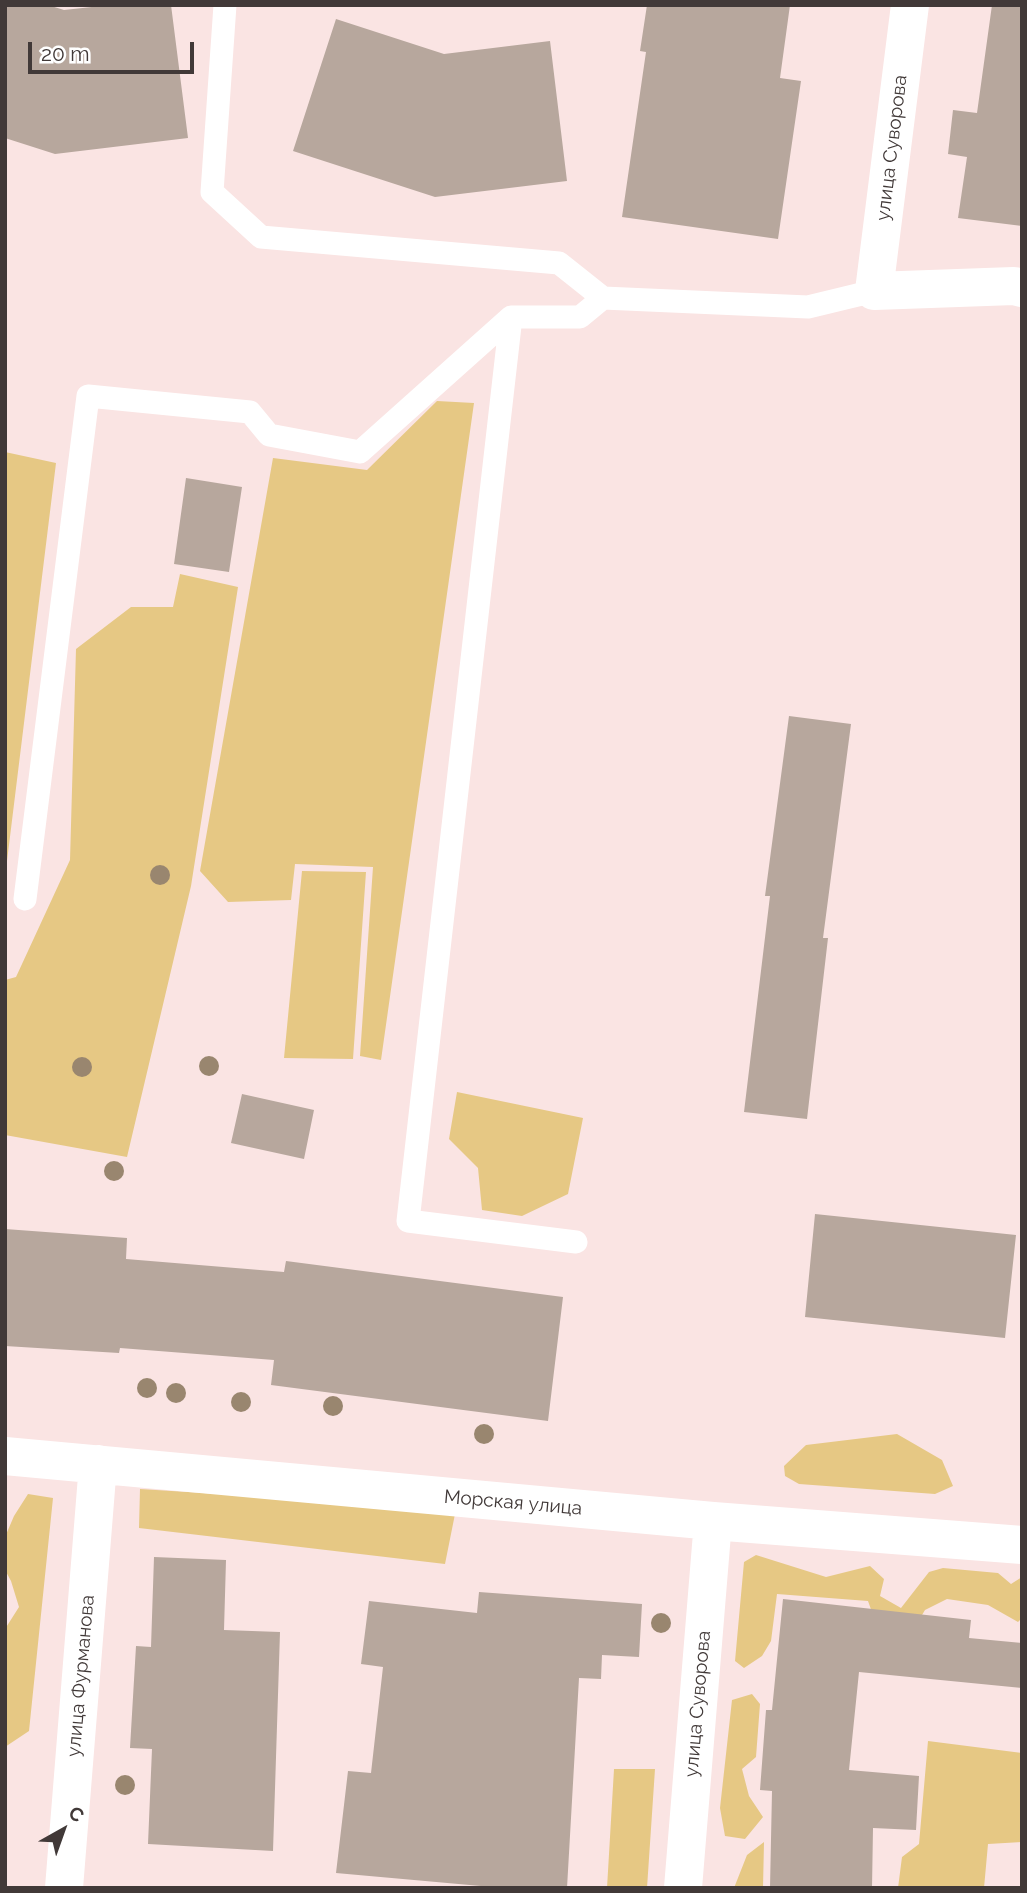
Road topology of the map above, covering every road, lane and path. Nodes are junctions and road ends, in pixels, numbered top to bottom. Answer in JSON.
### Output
{"nodes":[{"id":1,"x":225,"y":5,"type":"edge"},
{"id":2,"x":910,"y":5,"type":"edge"},
{"id":3,"x":1022,"y":288,"type":"edge"},
{"id":4,"x":874,"y":291,"type":"junction"},
{"id":5,"x":603,"y":298,"type":"junction"},
{"id":6,"x":511,"y":317,"type":"junction"},
{"id":7,"x":25,"y":898,"type":"dead end"},
{"id":8,"x":576,"y":1242,"type":"dead end"},
{"id":9,"x":5,"y":1456,"type":"edge"},
{"id":10,"x":98,"y":1464,"type":"junction"},
{"id":11,"x":713,"y":1521,"type":"junction"},
{"id":12,"x":1022,"y":1545,"type":"edge"},
{"id":13,"x":64,"y":1888,"type":"edge"},
{"id":14,"x":682,"y":1888,"type":"edge"}],
"edges":[{"from":1,"to":5,"type":"lane"},
{"from":2,"to":4,"type":"street","name":"улица Суворова"},
{"from":3,"to":4,"type":"street"},
{"from":4,"to":5,"type":"lane"},
{"from":5,"to":6,"type":"lane"},
{"from":6,"to":7,"type":"lane"},
{"from":6,"to":8,"type":"lane"},
{"from":9,"to":10,"type":"street","name":"Морская улица"},
{"from":10,"to":11,"type":"street","name":"Морская улица"},
{"from":10,"to":13,"type":"street","name":"улица Фурманова"},
{"from":11,"to":12,"type":"street","name":"Морская улица"},
{"from":11,"to":14,"type":"street","name":"улица Суворова"}]}
